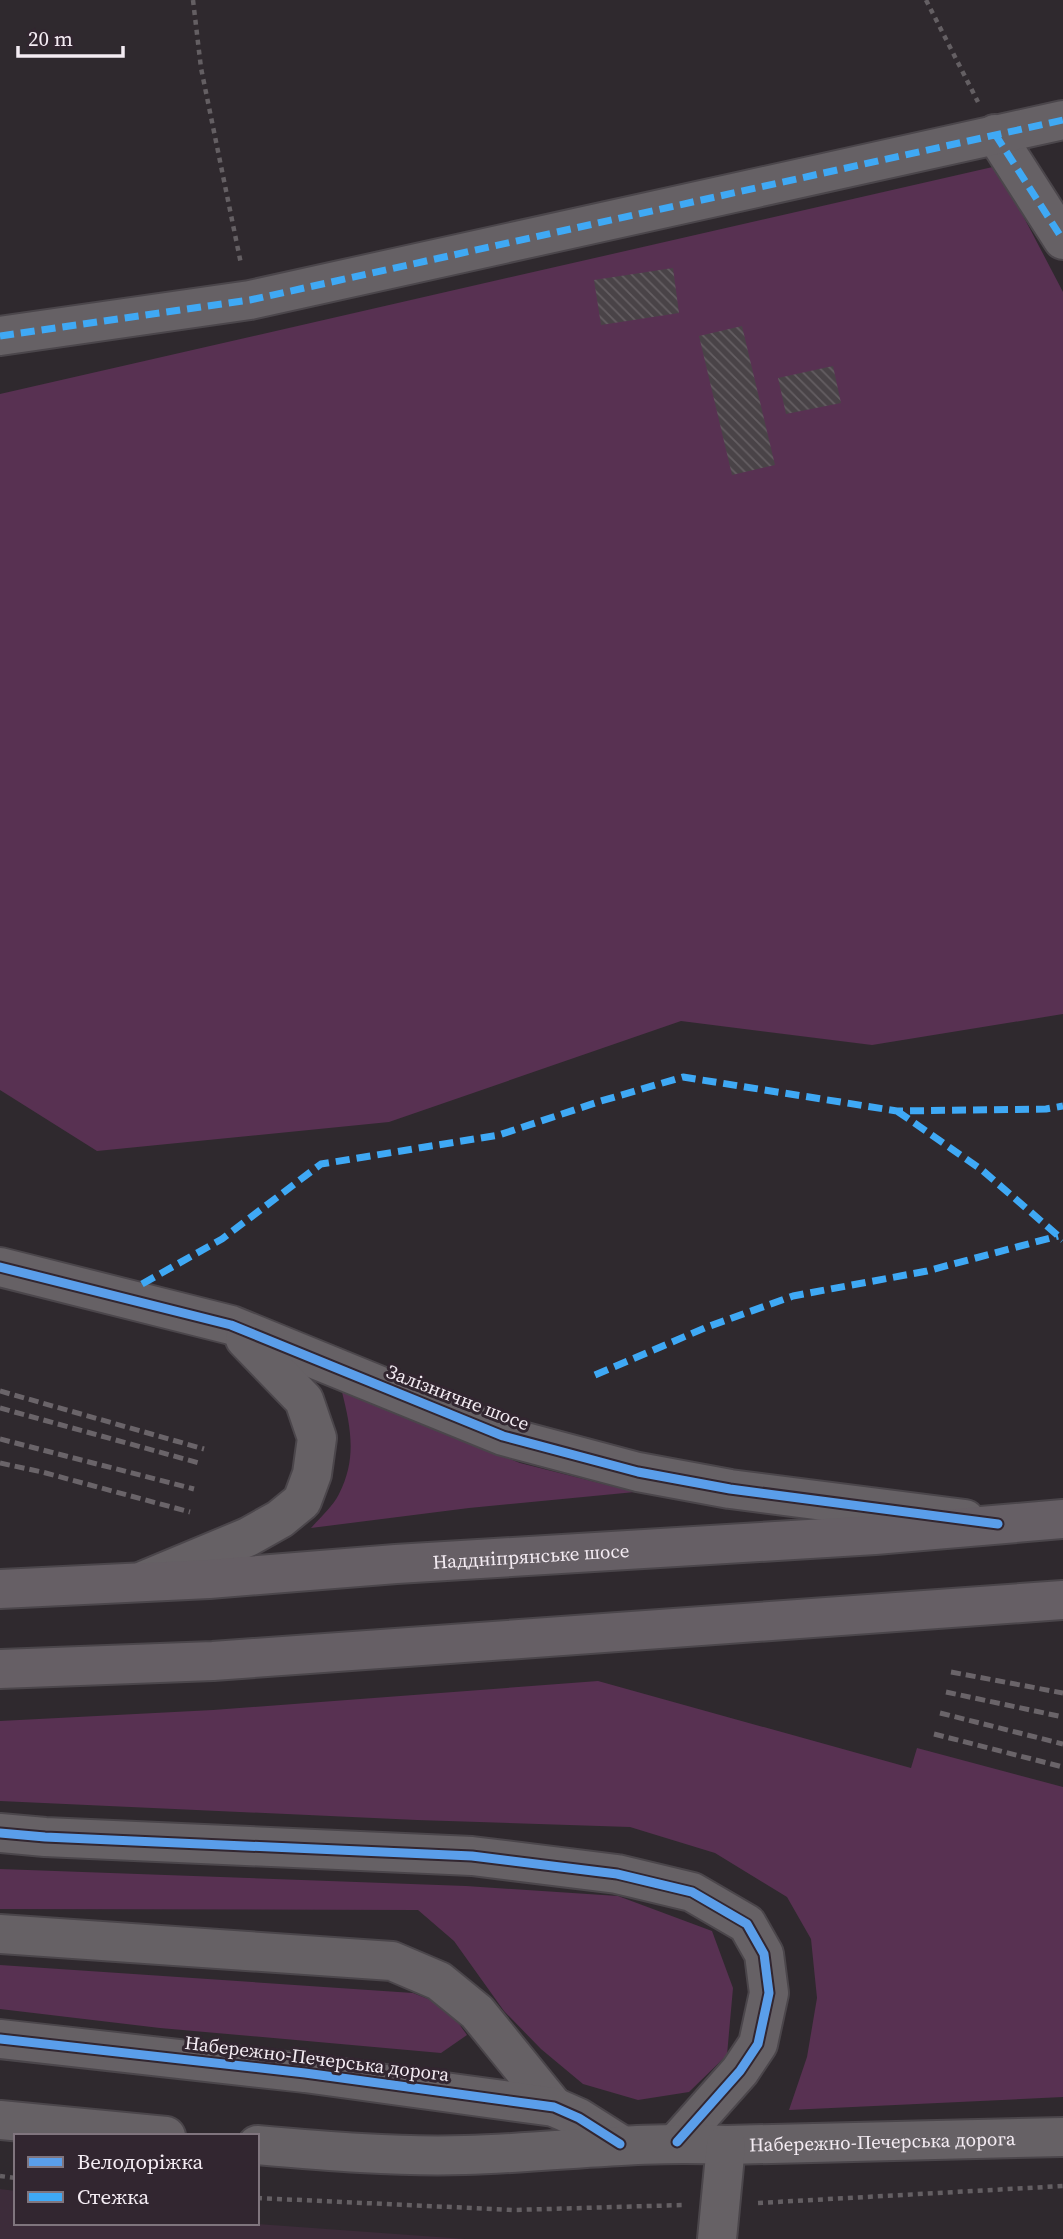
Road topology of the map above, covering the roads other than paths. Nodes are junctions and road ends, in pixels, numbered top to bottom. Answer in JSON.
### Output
{"nodes":[{"id":1,"x":1063,"y":120,"type":"edge"},
{"id":2,"x":995,"y":134,"type":"junction"},
{"id":3,"x":1063,"y":240,"type":"edge"},
{"id":4,"x":0,"y":336,"type":"edge"},
{"id":5,"x":0,"y":1267,"type":"edge"},
{"id":6,"x":231,"y":1325,"type":"junction"},
{"id":7,"x":1063,"y":1520,"type":"edge"},
{"id":8,"x":998,"y":1524,"type":"junction"},
{"id":9,"x":142,"y":1582,"type":"junction"},
{"id":10,"x":0,"y":1589,"type":"edge"},
{"id":11,"x":1063,"y":1601,"type":"edge"},
{"id":12,"x":0,"y":1669,"type":"edge"},
{"id":13,"x":0,"y":1833,"type":"edge"},
{"id":14,"x":0,"y":1934,"type":"edge"},
{"id":15,"x":0,"y":2039,"type":"edge"},
{"id":16,"x":554,"y":2107,"type":"junction"},
{"id":17,"x":0,"y":2119,"type":"edge"},
{"id":18,"x":146,"y":2134,"type":"edge"},
{"id":19,"x":1063,"y":2137,"type":"edge"},
{"id":20,"x":677,"y":2142,"type":"junction"},
{"id":21,"x":620,"y":2144,"type":"junction"},
{"id":22,"x":259,"y":2145,"type":"edge"},
{"id":23,"x":726,"y":2145,"type":"junction"},
{"id":24,"x":718,"y":2222,"type":"edge"}],
"edges":[{"from":1,"to":2,"type":"street"},
{"from":2,"to":3,"type":"street"},
{"from":2,"to":4,"type":"street"},
{"from":5,"to":6,"type":"street","name":"Залізничне шосе"},
{"from":6,"to":8,"type":"street","name":"Залізничне шосе"},
{"from":6,"to":9,"type":"street"},
{"from":7,"to":8,"type":"main road","name":"Наддніпрянське шосе"},
{"from":8,"to":9,"type":"main road","name":"Наддніпрянське шосе"},
{"from":9,"to":10,"type":"main road","name":"Наддніпрянське шосе"},
{"from":11,"to":12,"type":"main road"},
{"from":13,"to":20,"type":"street"},
{"from":14,"to":16,"type":"street"},
{"from":15,"to":16,"type":"street","name":"Набережно-Печерська дорога"},
{"from":16,"to":21,"type":"street","name":"Набережно-Печерська дорога"},
{"from":17,"to":18,"type":"street"},
{"from":19,"to":23,"type":"street","name":"Набережно-Печерська дорога"},
{"from":20,"to":21,"type":"street","name":"Набережно-Печерська дорога"},
{"from":20,"to":23,"type":"street","name":"Набережно-Печерська дорога"},
{"from":21,"to":22,"type":"street","name":"Набережно-Печерська дорога"},
{"from":23,"to":24,"type":"street"}]}
